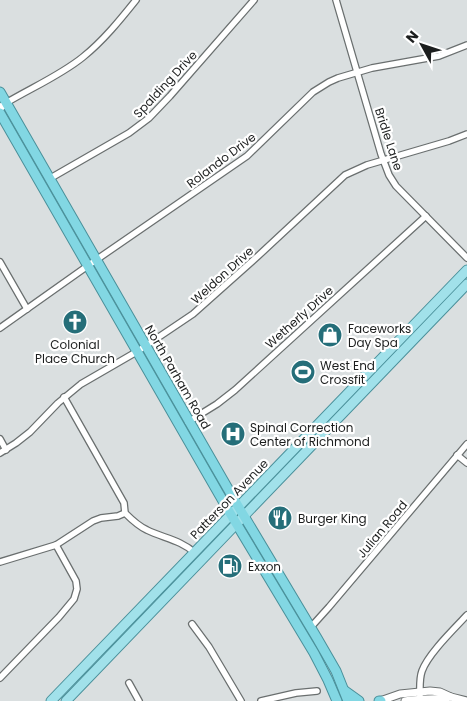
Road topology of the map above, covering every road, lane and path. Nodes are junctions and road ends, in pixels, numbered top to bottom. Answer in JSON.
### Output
{"nodes":[{"id":1,"x":136,"y":0,"type":"edge"},
{"id":2,"x":254,"y":0,"type":"edge"},
{"id":3,"x":336,"y":0,"type":"edge"},
{"id":4,"x":467,"y":45,"type":"edge"},
{"id":5,"x":357,"y":72,"type":"junction"},
{"id":6,"x":0,"y":92,"type":"edge"},
{"id":7,"x":2,"y":104,"type":"edge"},
{"id":8,"x":0,"y":113,"type":"edge"},
{"id":9,"x":467,"y":134,"type":"edge"},
{"id":10,"x":383,"y":160,"type":"junction"},
{"id":11,"x":50,"y":178,"type":"junction"},
{"id":12,"x":426,"y":216,"type":"junction"},
{"id":13,"x":467,"y":258,"type":"edge"},
{"id":14,"x":96,"y":260,"type":"junction"},
{"id":15,"x":0,"y":262,"type":"edge"},
{"id":16,"x":88,"y":266,"type":"junction"},
{"id":17,"x":467,"y":270,"type":"edge"},
{"id":18,"x":467,"y":284,"type":"edge"},
{"id":19,"x":27,"y":309,"type":"junction"},
{"id":20,"x":0,"y":328,"type":"edge"},
{"id":21,"x":146,"y":345,"type":"junction"},
{"id":22,"x":138,"y":351,"type":"junction"},
{"id":23,"x":64,"y":397,"type":"junction"},
{"id":24,"x":189,"y":421,"type":"junction"},
{"id":25,"x":181,"y":426,"type":"junction"},
{"id":26,"x":0,"y":439,"type":"edge"},
{"id":27,"x":467,"y":444,"type":"edge"},
{"id":28,"x":6,"y":450,"type":"junction"},
{"id":29,"x":0,"y":454,"type":"edge"},
{"id":30,"x":458,"y":455,"type":"junction"},
{"id":31,"x":467,"y":463,"type":"edge"},
{"id":32,"x":239,"y":507,"type":"junction"},
{"id":33,"x":124,"y":514,"type":"junction"},
{"id":34,"x":231,"y":514,"type":"junction"},
{"id":35,"x":244,"y":515,"type":"junction"},
{"id":36,"x":237,"y":523,"type":"junction"},
{"id":37,"x":56,"y":545,"type":"junction"},
{"id":38,"x":194,"y":553,"type":"junction"},
{"id":39,"x":0,"y":562,"type":"edge"},
{"id":40,"x":467,"y":615,"type":"edge"},
{"id":41,"x":192,"y":624,"type":"dead end"},
{"id":42,"x":311,"y":626,"type":"junction"},
{"id":43,"x":305,"y":637,"type":"junction"},
{"id":44,"x":326,"y":653,"type":"junction"},
{"id":45,"x":0,"y":678,"type":"edge"},
{"id":46,"x":130,"y":683,"type":"dead end"},
{"id":47,"x":344,"y":689,"type":"junction"},
{"id":48,"x":317,"y":691,"type":"dead end"},
{"id":49,"x":420,"y":695,"type":"junction"},
{"id":50,"x":51,"y":701,"type":"edge"},
{"id":51,"x":66,"y":701,"type":"edge"},
{"id":52,"x":140,"y":701,"type":"edge"},
{"id":53,"x":241,"y":701,"type":"edge"},
{"id":54,"x":261,"y":701,"type":"edge"},
{"id":55,"x":337,"y":701,"type":"edge"},
{"id":56,"x":348,"y":701,"type":"edge"},
{"id":57,"x":359,"y":701,"type":"edge"},
{"id":58,"x":380,"y":701,"type":"edge"},
{"id":59,"x":405,"y":701,"type":"edge"},
{"id":60,"x":467,"y":701,"type":"edge"}],
"edges":[{"from":1,"to":7,"type":"street"},
{"from":2,"to":11,"type":"street","name":"Spalding Drive"},
{"from":3,"to":5,"type":"street","name":"Bridle Lane"},
{"from":4,"to":5,"type":"street","name":"Rolando Drive"},
{"from":5,"to":10,"type":"street","name":"Bridle Lane"},
{"from":5,"to":14,"type":"street","name":"Rolando Drive"},
{"from":6,"to":7,"type":"highway","name":"North Parham Road"},
{"from":7,"to":11,"type":"highway","name":"North Parham Road"},
{"from":8,"to":16,"type":"highway","name":"North Parham Road"},
{"from":9,"to":10,"type":"street","name":"Weldon Drive"},
{"from":10,"to":12,"type":"street","name":"Bridle Lane"},
{"from":10,"to":21,"type":"street","name":"Weldon Drive"},
{"from":11,"to":14,"type":"highway","name":"North Parham Road"},
{"from":12,"to":13,"type":"street","name":"Bridle Lane"},
{"from":12,"to":24,"type":"street","name":"Wetherly Drive"},
{"from":14,"to":16,"type":"street","name":"Rolando Drive"},
{"from":14,"to":21,"type":"highway","name":"North Parham Road"},
{"from":15,"to":19,"type":"street"},
{"from":16,"to":19,"type":"street","name":"Rolando Drive"},
{"from":16,"to":22,"type":"highway","name":"North Parham Road"},
{"from":17,"to":32,"type":"main road","name":"Patterson Avenue"},
{"from":18,"to":35,"type":"main road","name":"Patterson Avenue"},
{"from":19,"to":20,"type":"street","name":"Rolando Drive"},
{"from":21,"to":22,"type":"street","name":"Weldon Drive"},
{"from":21,"to":24,"type":"highway","name":"North Parham Road"},
{"from":22,"to":23,"type":"street","name":"Weldon Drive"},
{"from":22,"to":25,"type":"highway","name":"North Parham Road"},
{"from":23,"to":28,"type":"street","name":"Weldon Drive"},
{"from":23,"to":33,"type":"street"},
{"from":24,"to":25,"type":"street","name":"Wetherly Drive"},
{"from":24,"to":32,"type":"highway","name":"North Parham Road"},
{"from":25,"to":34,"type":"highway","name":"North Parham Road"},
{"from":26,"to":28,"type":"street"},
{"from":27,"to":30,"type":"street","name":"Julian Road"},
{"from":28,"to":29,"type":"street","name":"Weldon Drive"},
{"from":30,"to":31,"type":"street"},
{"from":30,"to":42,"type":"street","name":"Julian Road"},
{"from":32,"to":34,"type":"main road","name":"Patterson Avenue"},
{"from":32,"to":35,"type":"highway","name":"North Parham Road"},
{"from":33,"to":37,"type":"street"},
{"from":33,"to":38,"type":"street"},
{"from":34,"to":36,"type":"highway","name":"North Parham Road"},
{"from":34,"to":38,"type":"main road","name":"Patterson Avenue"},
{"from":35,"to":36,"type":"main road","name":"Patterson Avenue"},
{"from":35,"to":42,"type":"highway","name":"North Parham Road"},
{"from":36,"to":43,"type":"highway","name":"North Parham Road"},
{"from":36,"to":51,"type":"main road","name":"Patterson Avenue"},
{"from":37,"to":39,"type":"street"},
{"from":37,"to":45,"type":"street"},
{"from":38,"to":50,"type":"main road","name":"Patterson Avenue"},
{"from":40,"to":49,"type":"street"},
{"from":41,"to":53,"type":"street"},
{"from":42,"to":44,"type":"highway","name":"North Parham Road"},
{"from":43,"to":44,"type":"highway"},
{"from":43,"to":55,"type":"highway","name":"North Parham Road"},
{"from":44,"to":47,"type":"highway","name":"North Parham Road"},
{"from":46,"to":52,"type":"street"},
{"from":47,"to":56,"type":"highway","name":"North Parham Road"},
{"from":47,"to":57,"type":"highway"},
{"from":48,"to":54,"type":"street"},
{"from":49,"to":58,"type":"street"},
{"from":49,"to":59,"type":"street"},
{"from":49,"to":60,"type":"street"}]}
